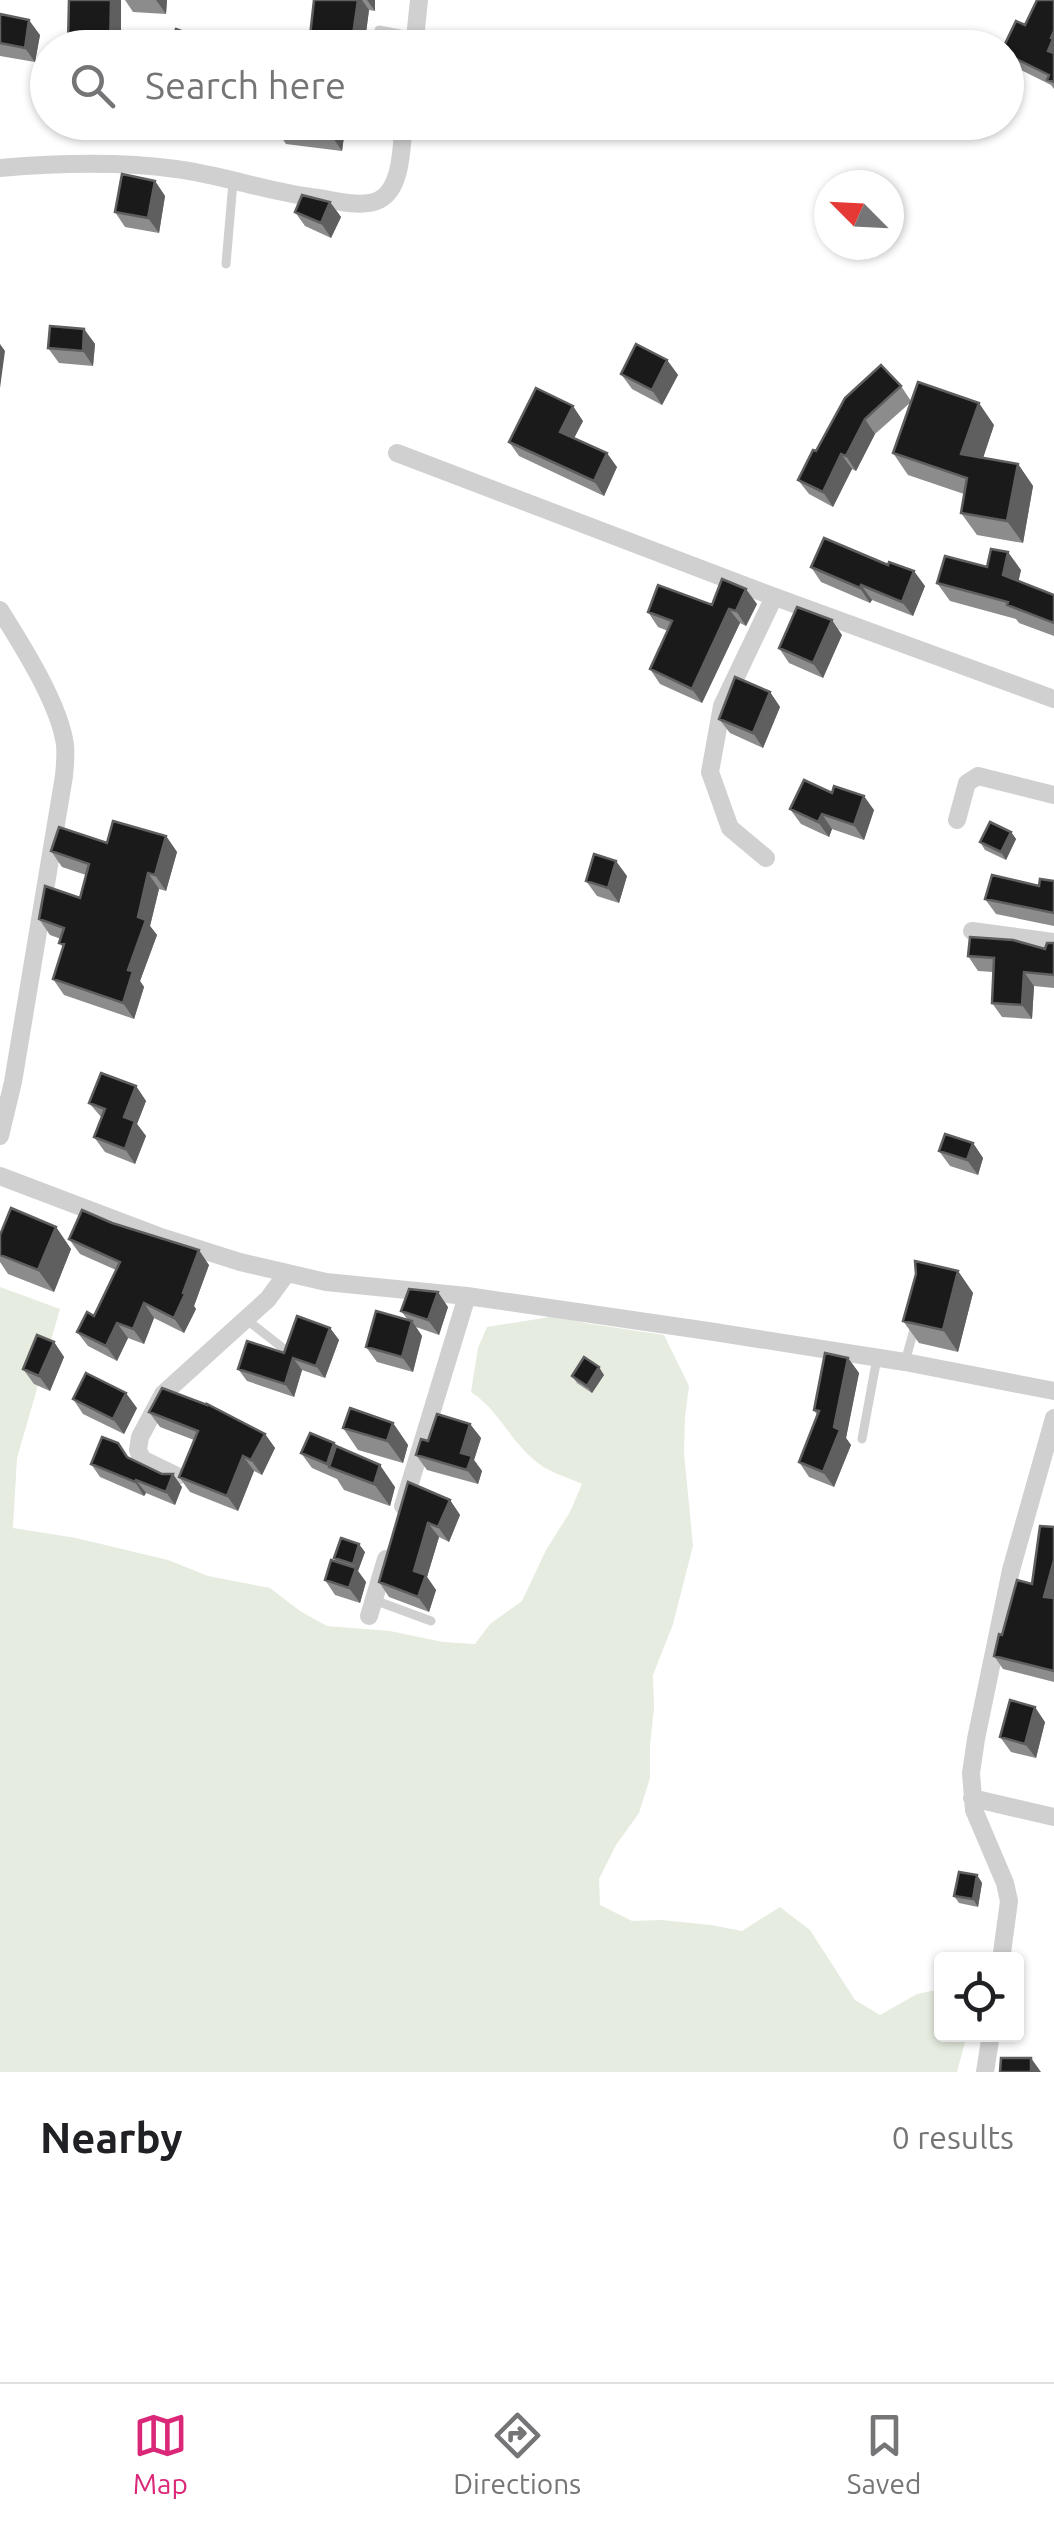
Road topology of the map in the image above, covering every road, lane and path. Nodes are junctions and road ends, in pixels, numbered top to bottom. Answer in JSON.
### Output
{"nodes":[{"id":1,"x":419,"y":0,"type":"edge"},
{"id":2,"x":416,"y":30,"type":"edge"},
{"id":3,"x":402,"y":140,"type":"edge"},
{"id":4,"x":0,"y":168,"type":"edge"},
{"id":5,"x":234,"y":182,"type":"junction"},
{"id":6,"x":226,"y":264,"type":"dead end"},
{"id":7,"x":397,"y":453,"type":"dead end"},
{"id":8,"x":774,"y":597,"type":"junction"},
{"id":9,"x":0,"y":610,"type":"edge"},
{"id":10,"x":1054,"y":699,"type":"edge"},
{"id":11,"x":1054,"y":795,"type":"edge"},
{"id":12,"x":957,"y":820,"type":"dead end"},
{"id":13,"x":766,"y":858,"type":"dead end"},
{"id":14,"x":972,"y":932,"type":"dead end"},
{"id":15,"x":1054,"y":942,"type":"edge"},
{"id":16,"x":0,"y":1136,"type":"edge"},
{"id":17,"x":0,"y":1176,"type":"edge"},
{"id":18,"x":287,"y":1273,"type":"junction"},
{"id":19,"x":467,"y":1296,"type":"junction"},
{"id":20,"x":920,"y":1311,"type":"edge"},
{"id":21,"x":245,"y":1318,"type":"junction"},
{"id":22,"x":288,"y":1352,"type":"edge"},
{"id":23,"x":878,"y":1358,"type":"junction"},
{"id":24,"x":905,"y":1362,"type":"junction"},
{"id":25,"x":1054,"y":1390,"type":"edge"},
{"id":26,"x":1054,"y":1418,"type":"edge"},
{"id":27,"x":862,"y":1439,"type":"dead end"},
{"id":28,"x":178,"y":1476,"type":"edge"},
{"id":29,"x":397,"y":1524,"type":"edge"},
{"id":30,"x":391,"y":1543,"type":"edge"},
{"id":31,"x":371,"y":1608,"type":"joint"},
{"id":32,"x":431,"y":1621,"type":"dead end"},
{"id":33,"x":972,"y":1798,"type":"junction"},
{"id":34,"x":1054,"y":1817,"type":"edge"},
{"id":35,"x":1002,"y":1952,"type":"edge"},
{"id":36,"x":990,"y":2042,"type":"edge"},
{"id":37,"x":986,"y":2072,"type":"edge"}],
"edges":[{"from":1,"to":2,"type":"street"},
{"from":3,"to":5,"type":"street"},
{"from":4,"to":5,"type":"street"},
{"from":5,"to":6,"type":"lane"},
{"from":7,"to":8,"type":"street"},
{"from":8,"to":10,"type":"street"},
{"from":8,"to":13,"type":"street"},
{"from":9,"to":16,"type":"street"},
{"from":11,"to":12,"type":"street"},
{"from":14,"to":15,"type":"street"},
{"from":17,"to":18,"type":"street"},
{"from":18,"to":19,"type":"street"},
{"from":18,"to":21,"type":"street"},
{"from":19,"to":23,"type":"street"},
{"from":19,"to":29,"type":"street"},
{"from":20,"to":24,"type":"lane"},
{"from":21,"to":22,"type":"lane"},
{"from":21,"to":28,"type":"street"},
{"from":23,"to":24,"type":"street"},
{"from":23,"to":27,"type":"lane"},
{"from":24,"to":25,"type":"street"},
{"from":26,"to":33,"type":"street"},
{"from":30,"to":31,"type":"street"},
{"from":31,"to":32,"type":"lane"},
{"from":33,"to":34,"type":"street"},
{"from":33,"to":35,"type":"street"},
{"from":36,"to":37,"type":"street"}]}
